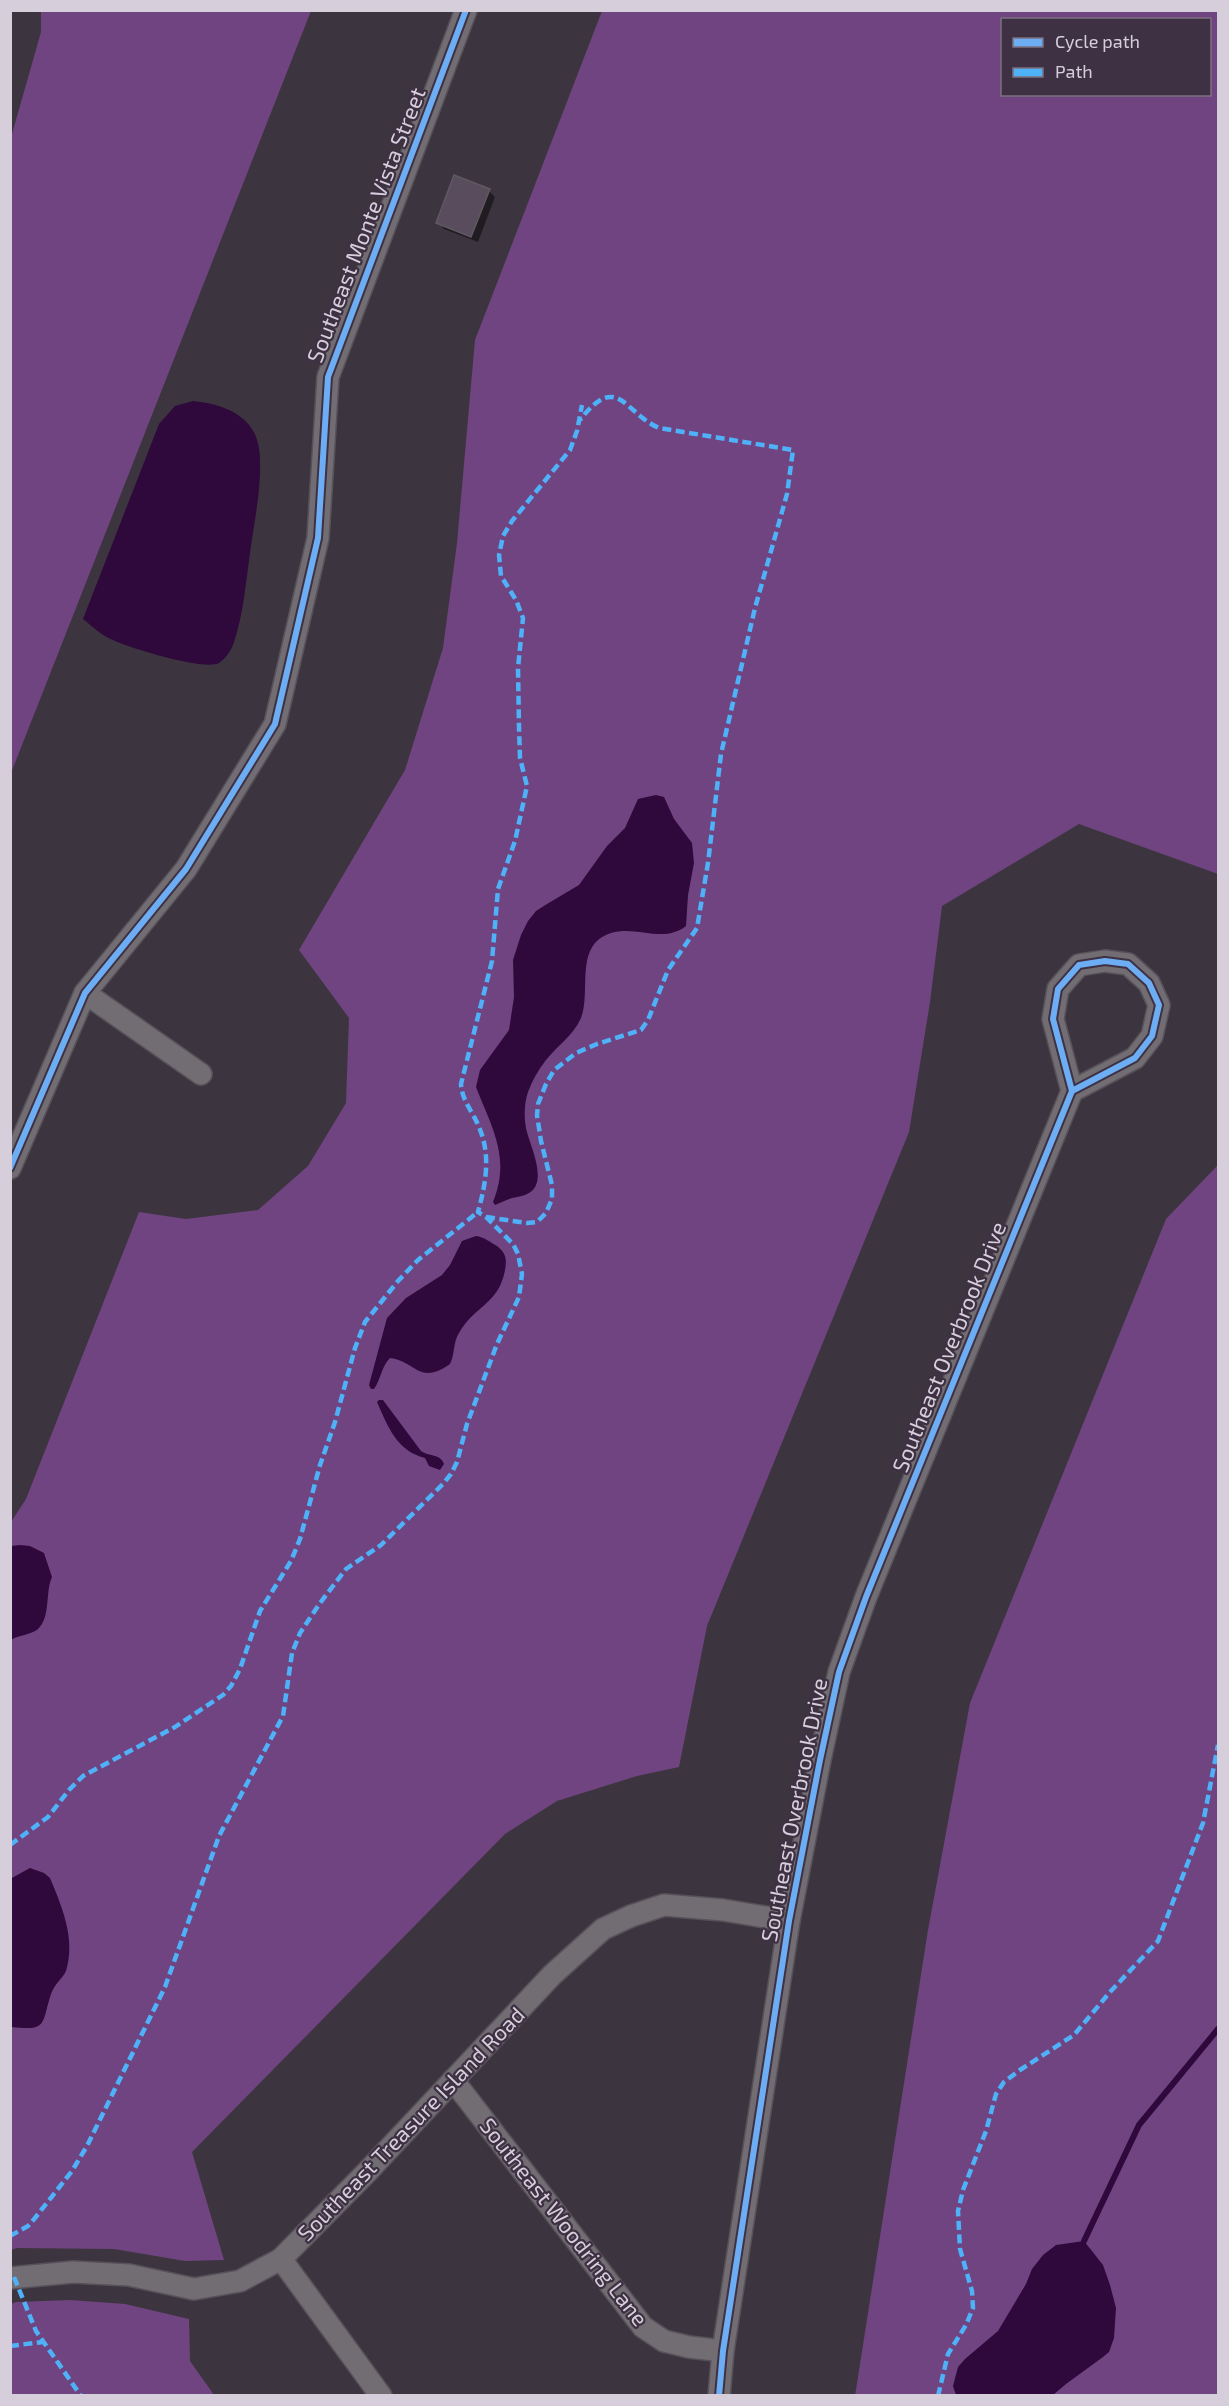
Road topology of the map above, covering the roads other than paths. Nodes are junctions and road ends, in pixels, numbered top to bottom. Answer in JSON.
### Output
{"nodes":[{"id":1,"x":466,"y":10,"type":"edge"},
{"id":2,"x":85,"y":993,"type":"junction"},
{"id":3,"x":201,"y":1074,"type":"dead end"},
{"id":4,"x":1072,"y":1090,"type":"junction"},
{"id":5,"x":10,"y":1168,"type":"edge"},
{"id":6,"x":789,"y":1921,"type":"junction"},
{"id":7,"x":453,"y":2080,"type":"junction"},
{"id":8,"x":281,"y":2259,"type":"junction"},
{"id":9,"x":10,"y":2278,"type":"edge"},
{"id":10,"x":723,"y":2351,"type":"junction"},
{"id":11,"x":381,"y":2396,"type":"edge"},
{"id":12,"x":719,"y":2396,"type":"edge"}],
"edges":[{"from":1,"to":2,"type":"street","name":"Southeast Monte Vista Street"},
{"from":2,"to":3,"type":"street"},
{"from":2,"to":5,"type":"street","name":"Southeast Monte Vista Street"},
{"from":4,"to":4,"type":"street"},
{"from":4,"to":6,"type":"street","name":"Southeast Overbrook Drive"},
{"from":6,"to":7,"type":"street","name":"Southeast Treasure Island Road"},
{"from":6,"to":10,"type":"street","name":"Southeast Overbrook Drive"},
{"from":7,"to":8,"type":"street","name":"Southeast Treasure Island Road"},
{"from":7,"to":10,"type":"street","name":"Southeast Woodring Lane"},
{"from":8,"to":9,"type":"street","name":"Southeast Treasure Island Road"},
{"from":8,"to":11,"type":"street"},
{"from":10,"to":12,"type":"street","name":"Southeast Overbrook Drive"}]}
